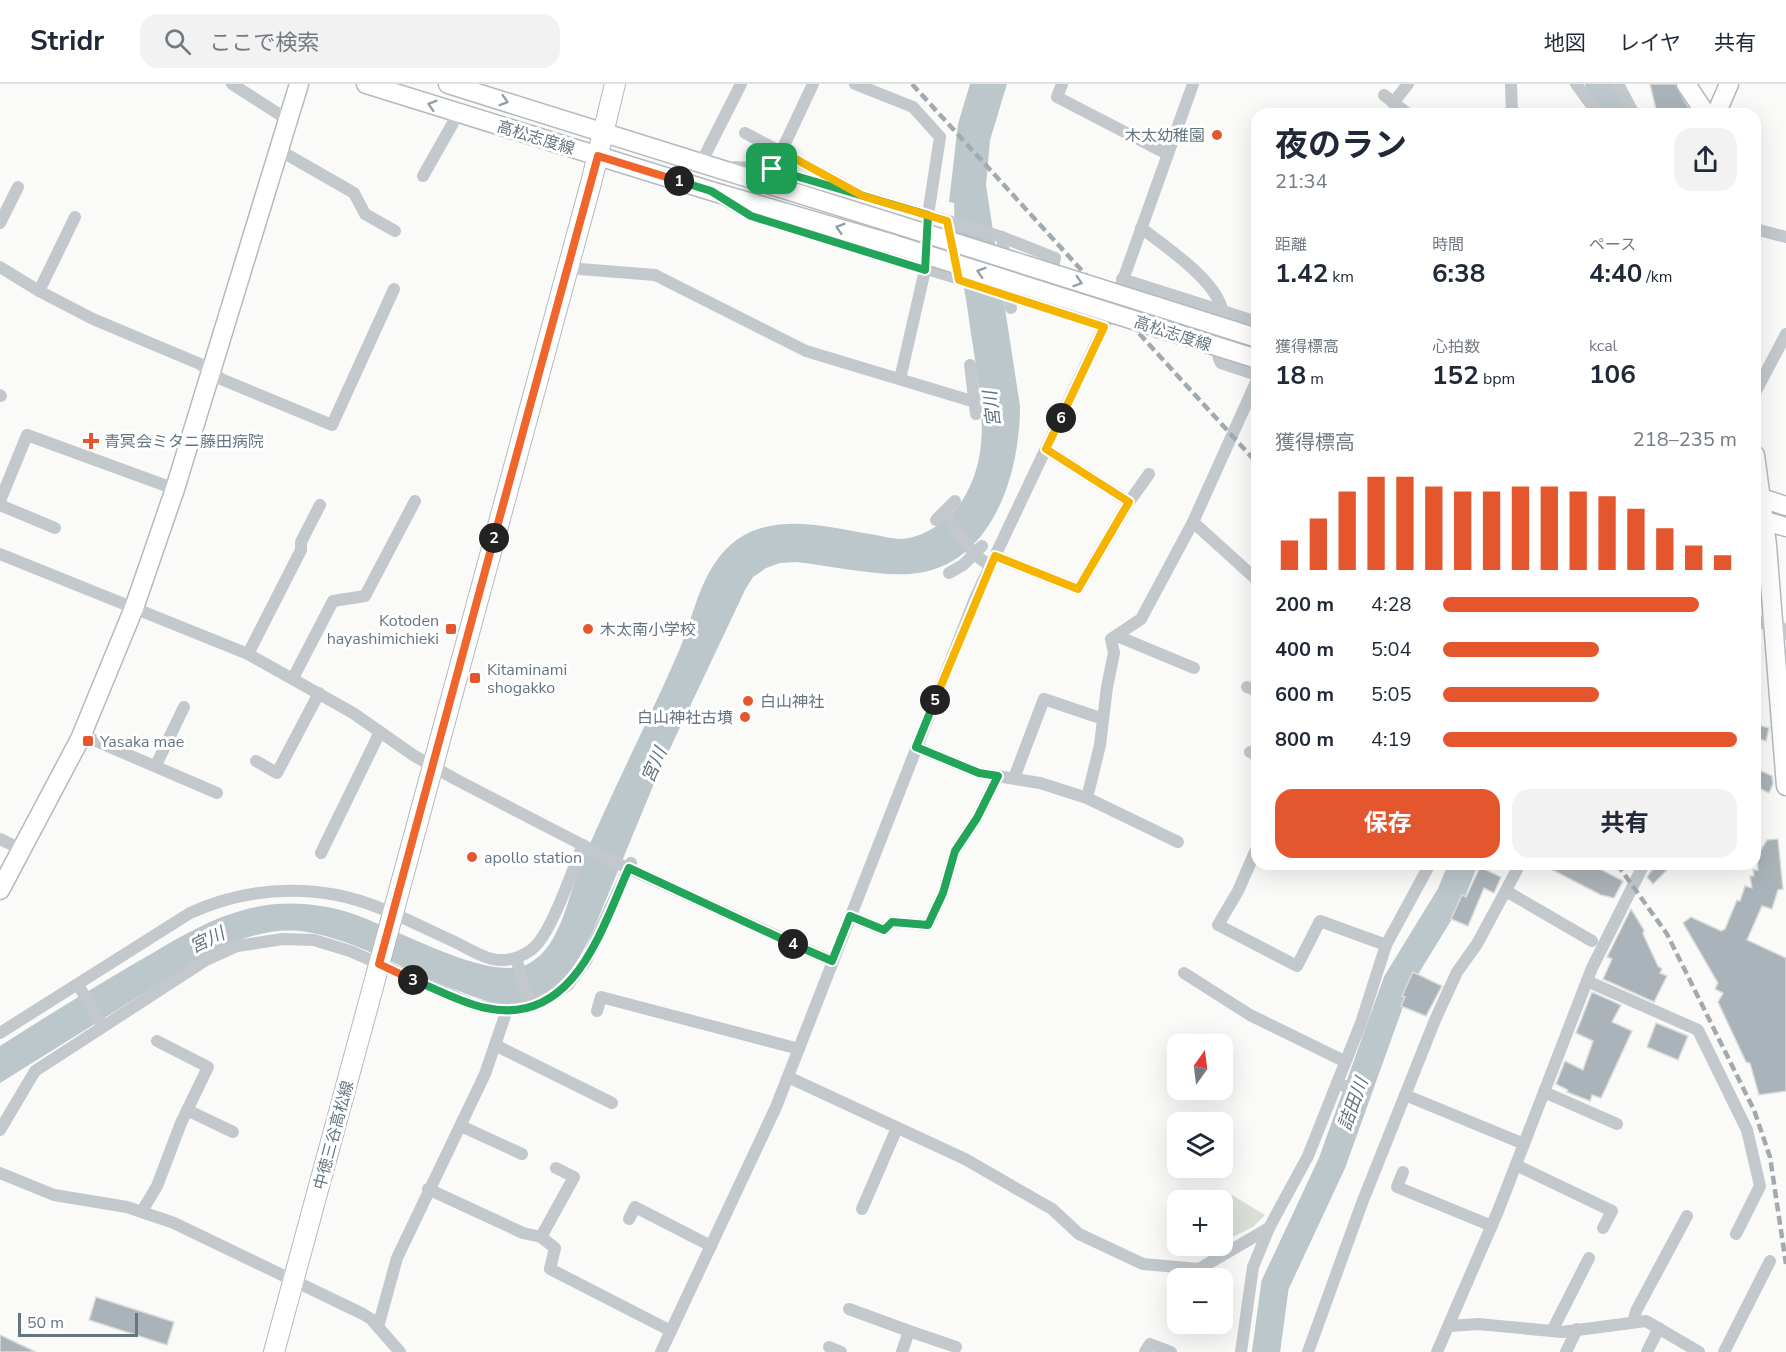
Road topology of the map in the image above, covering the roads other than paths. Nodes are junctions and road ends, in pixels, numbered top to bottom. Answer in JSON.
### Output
{"nodes":[{"id":1,"x":232,"y":84,"type":"edge"},
{"id":2,"x":299,"y":84,"type":"edge"},
{"id":3,"x":366,"y":84,"type":"edge"},
{"id":4,"x":448,"y":84,"type":"edge"},
{"id":5,"x":615,"y":84,"type":"edge"},
{"id":6,"x":741,"y":84,"type":"edge"},
{"id":7,"x":813,"y":84,"type":"edge"},
{"id":8,"x":855,"y":84,"type":"edge"},
{"id":9,"x":1062,"y":84,"type":"edge"},
{"id":10,"x":1192,"y":84,"type":"edge"},
{"id":11,"x":1408,"y":84,"type":"edge"},
{"id":12,"x":1511,"y":84,"type":"edge"},
{"id":13,"x":1576,"y":84,"type":"edge"},
{"id":14,"x":1618,"y":84,"type":"edge"},
{"id":15,"x":1686,"y":84,"type":"edge"},
{"id":16,"x":1729,"y":84,"type":"edge"},
{"id":17,"x":1400,"y":108,"type":"edge"},
{"id":18,"x":1512,"y":108,"type":"edge"},
{"id":19,"x":1594,"y":108,"type":"edge"},
{"id":20,"x":1631,"y":108,"type":"edge"},
{"id":21,"x":1702,"y":108,"type":"edge"},
{"id":22,"x":1719,"y":108,"type":"edge"},
{"id":23,"x":456,"y":112,"type":"junction"},
{"id":24,"x":288,"y":120,"type":"junction"},
{"id":25,"x":604,"y":132,"type":"junction"},
{"id":26,"x":745,"y":133,"type":"dead end"},
{"id":27,"x":279,"y":150,"type":"junction"},
{"id":28,"x":781,"y":151,"type":"junction"},
{"id":29,"x":1167,"y":154,"type":"junction"},
{"id":30,"x":598,"y":156,"type":"junction"},
{"id":31,"x":701,"y":163,"type":"junction"},
{"id":32,"x":772,"y":169,"type":"junction"},
{"id":33,"x":423,"y":176,"type":"dead end"},
{"id":34,"x":18,"y":188,"type":"dead end"},
{"id":35,"x":711,"y":191,"type":"junction"},
{"id":36,"x":863,"y":196,"type":"junction"},
{"id":37,"x":928,"y":215,"type":"junction"},
{"id":38,"x":75,"y":217,"type":"dead end"},
{"id":39,"x":947,"y":221,"type":"junction"},
{"id":40,"x":0,"y":223,"type":"edge"},
{"id":41,"x":1141,"y":228,"type":"junction"},
{"id":42,"x":395,"y":231,"type":"dead end"},
{"id":43,"x":1761,"y":231,"type":"edge"},
{"id":44,"x":1002,"y":237,"type":"junction"},
{"id":45,"x":1786,"y":237,"type":"edge"},
{"id":46,"x":0,"y":267,"type":"edge"},
{"id":47,"x":567,"y":268,"type":"junction"},
{"id":48,"x":925,"y":270,"type":"junction"},
{"id":49,"x":1122,"y":279,"type":"junction"},
{"id":50,"x":960,"y":286,"type":"junction"},
{"id":51,"x":394,"y":289,"type":"dead end"},
{"id":52,"x":39,"y":291,"type":"junction"},
{"id":53,"x":1010,"y":301,"type":"junction"},
{"id":54,"x":1044,"y":305,"type":"junction"},
{"id":55,"x":1222,"y":311,"type":"junction"},
{"id":56,"x":1251,"y":320,"type":"edge"},
{"id":57,"x":1104,"y":327,"type":"junction"},
{"id":58,"x":1786,"y":334,"type":"edge"},
{"id":59,"x":1251,"y":336,"type":"edge"},
{"id":60,"x":1251,"y":357,"type":"edge"},
{"id":61,"x":970,"y":365,"type":"dead end"},
{"id":62,"x":211,"y":371,"type":"junction"},
{"id":63,"x":1251,"y":373,"type":"edge"},
{"id":64,"x":900,"y":378,"type":"junction"},
{"id":65,"x":1761,"y":382,"type":"edge"},
{"id":66,"x":1251,"y":393,"type":"edge"},
{"id":67,"x":1046,"y":449,"type":"junction"},
{"id":68,"x":1149,"y":474,"type":"dead end"},
{"id":69,"x":175,"y":489,"type":"junction"},
{"id":70,"x":1761,"y":498,"type":"edge"},
{"id":71,"x":0,"y":501,"type":"edge"},
{"id":72,"x":415,"y":501,"type":"dead end"},
{"id":73,"x":955,"y":501,"type":"dead end"},
{"id":74,"x":1129,"y":502,"type":"junction"},
{"id":75,"x":0,"y":505,"type":"edge"},
{"id":76,"x":320,"y":505,"type":"dead end"},
{"id":77,"x":1786,"y":506,"type":"edge"},
{"id":78,"x":1761,"y":520,"type":"edge"},
{"id":79,"x":1193,"y":522,"type":"junction"},
{"id":80,"x":1786,"y":527,"type":"edge"},
{"id":81,"x":55,"y":528,"type":"dead end"},
{"id":82,"x":1761,"y":534,"type":"edge"},
{"id":83,"x":976,"y":550,"type":"junction"},
{"id":84,"x":0,"y":554,"type":"edge"},
{"id":85,"x":993,"y":561,"type":"junction"},
{"id":86,"x":949,"y":573,"type":"dead end"},
{"id":87,"x":1251,"y":575,"type":"edge"},
{"id":88,"x":134,"y":608,"type":"junction"},
{"id":89,"x":1772,"y":616,"type":"junction"},
{"id":90,"x":1761,"y":622,"type":"edge"},
{"id":91,"x":1786,"y":634,"type":"edge"},
{"id":92,"x":1117,"y":636,"type":"junction"},
{"id":93,"x":248,"y":654,"type":"junction"},
{"id":94,"x":1194,"y":668,"type":"dead end"},
{"id":95,"x":293,"y":678,"type":"junction"},
{"id":96,"x":319,"y":693,"type":"junction"},
{"id":97,"x":184,"y":707,"type":"dead end"},
{"id":98,"x":1103,"y":718,"type":"junction"},
{"id":99,"x":380,"y":732,"type":"junction"},
{"id":100,"x":82,"y":735,"type":"junction"},
{"id":101,"x":916,"y":747,"type":"junction"},
{"id":102,"x":256,"y":761,"type":"dead end"},
{"id":103,"x":156,"y":765,"type":"junction"},
{"id":104,"x":433,"y":767,"type":"junction"},
{"id":105,"x":998,"y":776,"type":"junction"},
{"id":106,"x":1014,"y":778,"type":"junction"},
{"id":107,"x":1786,"y":786,"type":"edge"},
{"id":108,"x":217,"y":793,"type":"dead end"},
{"id":109,"x":1087,"y":798,"type":"junction"},
{"id":110,"x":0,"y":838,"type":"edge"},
{"id":111,"x":1178,"y":842,"type":"dead end"},
{"id":112,"x":585,"y":846,"type":"junction"},
{"id":113,"x":23,"y":850,"type":"junction"},
{"id":114,"x":321,"y":853,"type":"dead end"},
{"id":115,"x":1251,"y":861,"type":"edge"},
{"id":116,"x":628,"y":865,"type":"junction"},
{"id":117,"x":1427,"y":870,"type":"edge"},
{"id":118,"x":1517,"y":870,"type":"edge"},
{"id":119,"x":1641,"y":870,"type":"edge"},
{"id":120,"x":0,"y":890,"type":"edge"},
{"id":121,"x":1506,"y":891,"type":"junction"},
{"id":122,"x":392,"y":916,"type":"junction"},
{"id":123,"x":850,"y":916,"type":"junction"},
{"id":124,"x":1592,"y":941,"type":"dead end"},
{"id":125,"x":1386,"y":945,"type":"junction"},
{"id":126,"x":517,"y":960,"type":"junction"},
{"id":127,"x":832,"y":961,"type":"junction"},
{"id":128,"x":380,"y":962,"type":"junction"},
{"id":129,"x":1184,"y":972,"type":"dead end"},
{"id":130,"x":1587,"y":981,"type":"junction"},
{"id":131,"x":79,"y":988,"type":"junction"},
{"id":132,"x":529,"y":1004,"type":"junction"},
{"id":133,"x":507,"y":1010,"type":"junction"},
{"id":134,"x":597,"y":1011,"type":"dead end"},
{"id":135,"x":102,"y":1024,"type":"junction"},
{"id":136,"x":0,"y":1033,"type":"edge"},
{"id":137,"x":157,"y":1041,"type":"dead end"},
{"id":138,"x":495,"y":1045,"type":"junction"},
{"id":139,"x":799,"y":1049,"type":"junction"},
{"id":140,"x":1344,"y":1061,"type":"junction"},
{"id":141,"x":788,"y":1077,"type":"junction"},
{"id":142,"x":1337,"y":1083,"type":"junction"},
{"id":143,"x":1544,"y":1092,"type":"junction"},
{"id":144,"x":1364,"y":1094,"type":"dead end"},
{"id":145,"x":1405,"y":1095,"type":"junction"},
{"id":146,"x":612,"y":1103,"type":"dead end"},
{"id":147,"x":187,"y":1110,"type":"junction"},
{"id":148,"x":1617,"y":1124,"type":"dead end"},
{"id":149,"x":461,"y":1126,"type":"junction"},
{"id":150,"x":897,"y":1128,"type":"junction"},
{"id":151,"x":0,"y":1131,"type":"edge"},
{"id":152,"x":233,"y":1132,"type":"dead end"},
{"id":153,"x":1524,"y":1144,"type":"junction"},
{"id":154,"x":522,"y":1154,"type":"dead end"},
{"id":155,"x":1516,"y":1165,"type":"junction"},
{"id":156,"x":556,"y":1168,"type":"dead end"},
{"id":157,"x":1404,"y":1172,"type":"dead end"},
{"id":158,"x":0,"y":1173,"type":"edge"},
{"id":159,"x":429,"y":1189,"type":"junction"},
{"id":160,"x":862,"y":1209,"type":"dead end"},
{"id":161,"x":142,"y":1211,"type":"junction"},
{"id":162,"x":1687,"y":1216,"type":"dead end"},
{"id":163,"x":629,"y":1219,"type":"dead end"},
{"id":164,"x":1492,"y":1226,"type":"junction"},
{"id":165,"x":1269,"y":1228,"type":"junction"},
{"id":166,"x":1604,"y":1228,"type":"dead end"},
{"id":167,"x":1736,"y":1234,"type":"dead end"},
{"id":168,"x":541,"y":1237,"type":"junction"},
{"id":169,"x":711,"y":1246,"type":"junction"},
{"id":170,"x":1589,"y":1258,"type":"dead end"},
{"id":171,"x":1770,"y":1261,"type":"dead end"},
{"id":172,"x":294,"y":1281,"type":"junction"},
{"id":173,"x":849,"y":1309,"type":"dead end"},
{"id":174,"x":1634,"y":1320,"type":"junction"},
{"id":175,"x":1450,"y":1326,"type":"junction"},
{"id":176,"x":378,"y":1327,"type":"junction"},
{"id":177,"x":1659,"y":1328,"type":"junction"},
{"id":178,"x":1577,"y":1329,"type":"junction"},
{"id":179,"x":671,"y":1331,"type":"junction"},
{"id":180,"x":909,"y":1331,"type":"junction"},
{"id":181,"x":1552,"y":1331,"type":"junction"},
{"id":182,"x":956,"y":1347,"type":"dead end"},
{"id":183,"x":274,"y":1352,"type":"edge"},
{"id":184,"x":400,"y":1352,"type":"edge"},
{"id":185,"x":661,"y":1352,"type":"edge"},
{"id":186,"x":902,"y":1352,"type":"edge"},
{"id":187,"x":1145,"y":1352,"type":"edge"},
{"id":188,"x":1171,"y":1352,"type":"edge"},
{"id":189,"x":1241,"y":1352,"type":"edge"},
{"id":190,"x":1308,"y":1352,"type":"edge"},
{"id":191,"x":1437,"y":1352,"type":"edge"},
{"id":192,"x":1566,"y":1352,"type":"edge"},
{"id":193,"x":1647,"y":1352,"type":"edge"},
{"id":194,"x":1699,"y":1352,"type":"edge"},
{"id":195,"x":1724,"y":1352,"type":"edge"}],
"edges":[{"from":1,"to":24,"type":"street"},
{"from":2,"to":24,"type":"main road"},
{"from":23,"to":3,"type":"main road","name":"高松志度線","one_way":true},
{"from":4,"to":25,"type":"main road","name":"高松志度線","one_way":true},
{"from":5,"to":25,"type":"main road","name":"中徳三谷高松線"},
{"from":6,"to":31,"type":"street"},
{"from":7,"to":28,"type":"street"},
{"from":8,"to":37,"type":"street"},
{"from":9,"to":29,"type":"street"},
{"from":10,"to":29,"type":"street"},
{"from":11,"to":17,"type":"street"},
{"from":12,"to":18,"type":"street"},
{"from":13,"to":19,"type":"street"},
{"from":14,"to":20,"type":"street"},
{"from":15,"to":21,"type":"main road"},
{"from":16,"to":22,"type":"main road"},
{"from":23,"to":30,"type":"main road","name":"高松志度線"},
{"from":23,"to":33,"type":"street"},
{"from":24,"to":27,"type":"main road"},
{"from":25,"to":30,"type":"main road","name":"中徳三谷高松線"},
{"from":25,"to":31,"type":"main road","name":"高松志度線"},
{"from":26,"to":28,"type":"street"},
{"from":27,"to":42,"type":"street"},
{"from":27,"to":62,"type":"main road"},
{"from":28,"to":32,"type":"street"},
{"from":28,"to":36,"type":"street"},
{"from":29,"to":41,"type":"street"},
{"from":30,"to":35,"type":"main road","name":"高松志度線"},
{"from":30,"to":47,"type":"main road","name":"中徳三谷高松線"},
{"from":31,"to":32,"type":"street"},
{"from":31,"to":59,"type":"main road","name":"高松志度線","one_way":true,"bridge":true},
{"from":32,"to":36,"type":"street"},
{"from":34,"to":40,"type":"street"},
{"from":35,"to":48,"type":"street"},
{"from":60,"to":35,"type":"main road","name":"高松志度線","one_way":true,"bridge":true},
{"from":36,"to":37,"type":"street"},
{"from":37,"to":39,"type":"street"},
{"from":37,"to":48,"type":"street"},
{"from":38,"to":52,"type":"street"},
{"from":39,"to":44,"type":"street"},
{"from":39,"to":50,"type":"street"},
{"from":41,"to":49,"type":"street"},
{"from":41,"to":55,"type":"street"},
{"from":43,"to":45,"type":"street"},
{"from":44,"to":53,"type":"street"},
{"from":44,"to":54,"type":"street"},
{"from":46,"to":52,"type":"street"},
{"from":47,"to":64,"type":"street"},
{"from":47,"to":104,"type":"main road","name":"中徳三谷高松線"},
{"from":48,"to":50,"type":"street"},
{"from":48,"to":64,"type":"street"},
{"from":49,"to":55,"type":"street"},
{"from":49,"to":57,"type":"street"},
{"from":50,"to":53,"type":"street"},
{"from":51,"to":62,"type":"street"},
{"from":52,"to":62,"type":"street"},
{"from":53,"to":54,"type":"street"},
{"from":54,"to":57,"type":"street"},
{"from":55,"to":56,"type":"street"},
{"from":55,"to":63,"type":"street"},
{"from":57,"to":67,"type":"street"},
{"from":58,"to":65,"type":"street"},
{"from":61,"to":64,"type":"street"},
{"from":62,"to":69,"type":"main road"},
{"from":66,"to":79,"type":"street"},
{"from":67,"to":74,"type":"street"},
{"from":67,"to":85,"type":"street"},
{"from":68,"to":74,"type":"street"},
{"from":69,"to":71,"type":"street"},
{"from":69,"to":88,"type":"main road"},
{"from":70,"to":77,"type":"main road"},
{"from":72,"to":95,"type":"street"},
{"from":73,"to":83,"type":"street"},
{"from":74,"to":85,"type":"street"},
{"from":75,"to":81,"type":"street"},
{"from":76,"to":93,"type":"street"},
{"from":78,"to":80,"type":"main road"},
{"from":79,"to":87,"type":"street"},
{"from":79,"to":92,"type":"street"},
{"from":82,"to":89,"type":"main road"},
{"from":83,"to":85,"type":"street"},
{"from":83,"to":86,"type":"street"},
{"from":84,"to":88,"type":"street"},
{"from":85,"to":101,"type":"street"},
{"from":88,"to":93,"type":"street"},
{"from":88,"to":100,"type":"main road"},
{"from":89,"to":90,"type":"street"},
{"from":89,"to":91,"type":"street"},
{"from":89,"to":107,"type":"main road"},
{"from":92,"to":94,"type":"street"},
{"from":92,"to":98,"type":"street"},
{"from":93,"to":95,"type":"street"},
{"from":95,"to":96,"type":"street"},
{"from":96,"to":99,"type":"street"},
{"from":96,"to":102,"type":"street"},
{"from":97,"to":103,"type":"street"},
{"from":98,"to":106,"type":"street"},
{"from":98,"to":109,"type":"street"},
{"from":99,"to":104,"type":"street"},
{"from":99,"to":114,"type":"street"},
{"from":100,"to":103,"type":"street"},
{"from":100,"to":113,"type":"main road"},
{"from":101,"to":105,"type":"street"},
{"from":101,"to":123,"type":"street"},
{"from":103,"to":108,"type":"street"},
{"from":104,"to":112,"type":"street"},
{"from":104,"to":122,"type":"main road","name":"中徳三谷高松線"},
{"from":105,"to":106,"type":"street"},
{"from":105,"to":123,"type":"street"},
{"from":106,"to":109,"type":"street"},
{"from":109,"to":111,"type":"street"},
{"from":110,"to":113,"type":"street"},
{"from":112,"to":116,"type":"street"},
{"from":112,"to":126,"type":"street"},
{"from":113,"to":120,"type":"main road"},
{"from":115,"to":125,"type":"street"},
{"from":116,"to":127,"type":"street"},
{"from":116,"to":132,"type":"street"},
{"from":117,"to":125,"type":"street"},
{"from":118,"to":121,"type":"street"},
{"from":119,"to":130,"type":"street"},
{"from":121,"to":124,"type":"street"},
{"from":121,"to":145,"type":"street"},
{"from":122,"to":126,"type":"street"},
{"from":122,"to":128,"type":"main road","name":"中徳三谷高松線"},
{"from":122,"to":131,"type":"street"},
{"from":123,"to":127,"type":"street"},
{"from":125,"to":140,"type":"street"},
{"from":126,"to":132,"type":"street"},
{"from":127,"to":139,"type":"street"},
{"from":128,"to":133,"type":"street"},
{"from":128,"to":135,"type":"street"},
{"from":128,"to":172,"type":"main road","name":"中徳三谷高松線"},
{"from":129,"to":140,"type":"street"},
{"from":130,"to":143,"type":"street"},
{"from":130,"to":167,"type":"street"},
{"from":131,"to":135,"type":"street"},
{"from":131,"to":136,"type":"street"},
{"from":132,"to":133,"type":"street"},
{"from":133,"to":138,"type":"street"},
{"from":134,"to":139,"type":"street"},
{"from":135,"to":151,"type":"street"},
{"from":137,"to":147,"type":"street"},
{"from":138,"to":146,"type":"street"},
{"from":138,"to":149,"type":"street"},
{"from":139,"to":141,"type":"street"},
{"from":140,"to":142,"type":"street"},
{"from":141,"to":150,"type":"street"},
{"from":141,"to":169,"type":"street"},
{"from":142,"to":144,"type":"street"},
{"from":142,"to":165,"type":"street"},
{"from":143,"to":148,"type":"street"},
{"from":143,"to":153,"type":"street"},
{"from":145,"to":153,"type":"street"},
{"from":145,"to":190,"type":"street"},
{"from":147,"to":152,"type":"street"},
{"from":147,"to":161,"type":"street"},
{"from":149,"to":154,"type":"street"},
{"from":149,"to":159,"type":"street"},
{"from":150,"to":160,"type":"street"},
{"from":150,"to":165,"type":"street"},
{"from":153,"to":155,"type":"street"},
{"from":155,"to":164,"type":"street"},
{"from":155,"to":166,"type":"street"},
{"from":156,"to":168,"type":"street"},
{"from":157,"to":164,"type":"street"},
{"from":158,"to":161,"type":"street"},
{"from":159,"to":168,"type":"street"},
{"from":159,"to":176,"type":"street"},
{"from":161,"to":172,"type":"street"},
{"from":162,"to":174,"type":"street"},
{"from":163,"to":169,"type":"street"},
{"from":164,"to":175,"type":"street"},
{"from":165,"to":189,"type":"street"},
{"from":168,"to":179,"type":"street"},
{"from":169,"to":179,"type":"street"},
{"from":170,"to":181,"type":"street"},
{"from":171,"to":195,"type":"street"},
{"from":172,"to":176,"type":"street"},
{"from":172,"to":183,"type":"main road","name":"中徳三谷高松線"},
{"from":173,"to":180,"type":"street"},
{"from":174,"to":177,"type":"street"},
{"from":174,"to":178,"type":"street"},
{"from":175,"to":181,"type":"street"},
{"from":175,"to":191,"type":"street"},
{"from":176,"to":184,"type":"street"},
{"from":177,"to":193,"type":"street"},
{"from":177,"to":194,"type":"street"},
{"from":178,"to":181,"type":"street"},
{"from":178,"to":192,"type":"street"},
{"from":179,"to":185,"type":"street"},
{"from":180,"to":182,"type":"street"},
{"from":180,"to":186,"type":"street"},
{"from":187,"to":188,"type":"street"}]}
